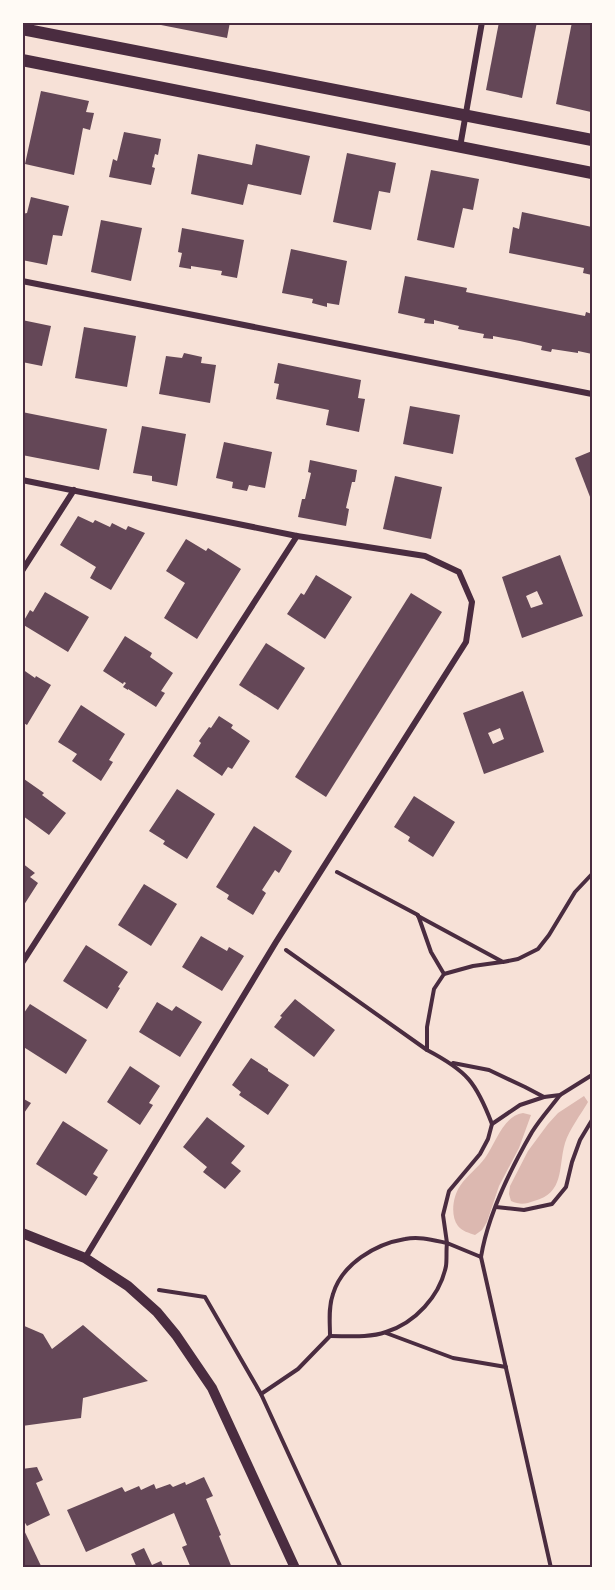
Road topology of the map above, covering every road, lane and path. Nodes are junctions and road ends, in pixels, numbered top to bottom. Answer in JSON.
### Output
{"nodes":[{"id":1,"x":482,"y":22,"type":"edge"},
{"id":2,"x":31,"y":28,"type":"edge"},
{"id":3,"x":22,"y":60,"type":"edge"},
{"id":4,"x":465,"y":116,"type":"junction"},
{"id":5,"x":592,"y":140,"type":"edge"},
{"id":6,"x":460,"y":148,"type":"junction"},
{"id":7,"x":592,"y":173,"type":"edge"},
{"id":8,"x":22,"y":282,"type":"edge"},
{"id":9,"x":592,"y":394,"type":"edge"},
{"id":10,"x":22,"y":480,"type":"edge"},
{"id":11,"x":74,"y":490,"type":"junction"},
{"id":12,"x":297,"y":536,"type":"junction"},
{"id":13,"x":22,"y":571,"type":"edge"},
{"id":14,"x":325,"y":865,"type":"junction"},
{"id":15,"x":592,"y":874,"type":"edge"},
{"id":16,"x":418,"y":915,"type":"junction"},
{"id":17,"x":276,"y":942,"type":"junction"},
{"id":18,"x":503,"y":962,"type":"junction"},
{"id":19,"x":22,"y":963,"type":"edge"},
{"id":20,"x":444,"y":974,"type":"junction"},
{"id":21,"x":427,"y":1050,"type":"junction"},
{"id":22,"x":451,"y":1062,"type":"junction"},
{"id":23,"x":592,"y":1075,"type":"edge"},
{"id":24,"x":560,"y":1095,"type":"junction"},
{"id":25,"x":544,"y":1097,"type":"junction"},
{"id":26,"x":592,"y":1120,"type":"edge"},
{"id":27,"x":492,"y":1124,"type":"junction"},
{"id":28,"x":496,"y":1207,"type":"junction"},
{"id":29,"x":22,"y":1233,"type":"edge"},
{"id":30,"x":447,"y":1243,"type":"junction"},
{"id":31,"x":481,"y":1257,"type":"junction"},
{"id":32,"x":85,"y":1258,"type":"junction"},
{"id":33,"x":128,"y":1286,"type":"junction"},
{"id":34,"x":385,"y":1333,"type":"junction"},
{"id":35,"x":330,"y":1336,"type":"junction"},
{"id":36,"x":506,"y":1367,"type":"junction"},
{"id":37,"x":261,"y":1394,"type":"junction"},
{"id":38,"x":295,"y":1568,"type":"edge"},
{"id":39,"x":341,"y":1568,"type":"edge"},
{"id":40,"x":551,"y":1568,"type":"edge"}],
"edges":[{"from":1,"to":4,"type":"street"},
{"from":2,"to":4,"type":"main road"},
{"from":3,"to":6,"type":"main road"},
{"from":4,"to":5,"type":"main road"},
{"from":4,"to":6,"type":"street"},
{"from":6,"to":7,"type":"main road"},
{"from":8,"to":9,"type":"street"},
{"from":10,"to":11,"type":"street"},
{"from":11,"to":12,"type":"street"},
{"from":11,"to":13,"type":"street"},
{"from":12,"to":14,"type":"street"},
{"from":12,"to":19,"type":"street"},
{"from":14,"to":16,"type":"path"},
{"from":14,"to":17,"type":"street"},
{"from":15,"to":18,"type":"path"},
{"from":16,"to":18,"type":"path"},
{"from":16,"to":20,"type":"path"},
{"from":17,"to":21,"type":"path"},
{"from":17,"to":32,"type":"street"},
{"from":18,"to":20,"type":"path"},
{"from":20,"to":21,"type":"path"},
{"from":21,"to":22,"type":"path"},
{"from":22,"to":25,"type":"path"},
{"from":22,"to":27,"type":"path"},
{"from":23,"to":24,"type":"path"},
{"from":24,"to":25,"type":"path"},
{"from":24,"to":28,"type":"path"},
{"from":25,"to":27,"type":"path"},
{"from":26,"to":28,"type":"path"},
{"from":27,"to":30,"type":"path"},
{"from":28,"to":31,"type":"path"},
{"from":29,"to":32,"type":"street"},
{"from":30,"to":31,"type":"path"},
{"from":30,"to":34,"type":"path"},
{"from":30,"to":35,"type":"path"},
{"from":31,"to":36,"type":"path"},
{"from":32,"to":33,"type":"street"},
{"from":33,"to":37,"type":"path"},
{"from":33,"to":38,"type":"street"},
{"from":34,"to":35,"type":"path"},
{"from":34,"to":36,"type":"path"},
{"from":35,"to":37,"type":"path"},
{"from":36,"to":40,"type":"path"},
{"from":37,"to":39,"type":"path"}]}
